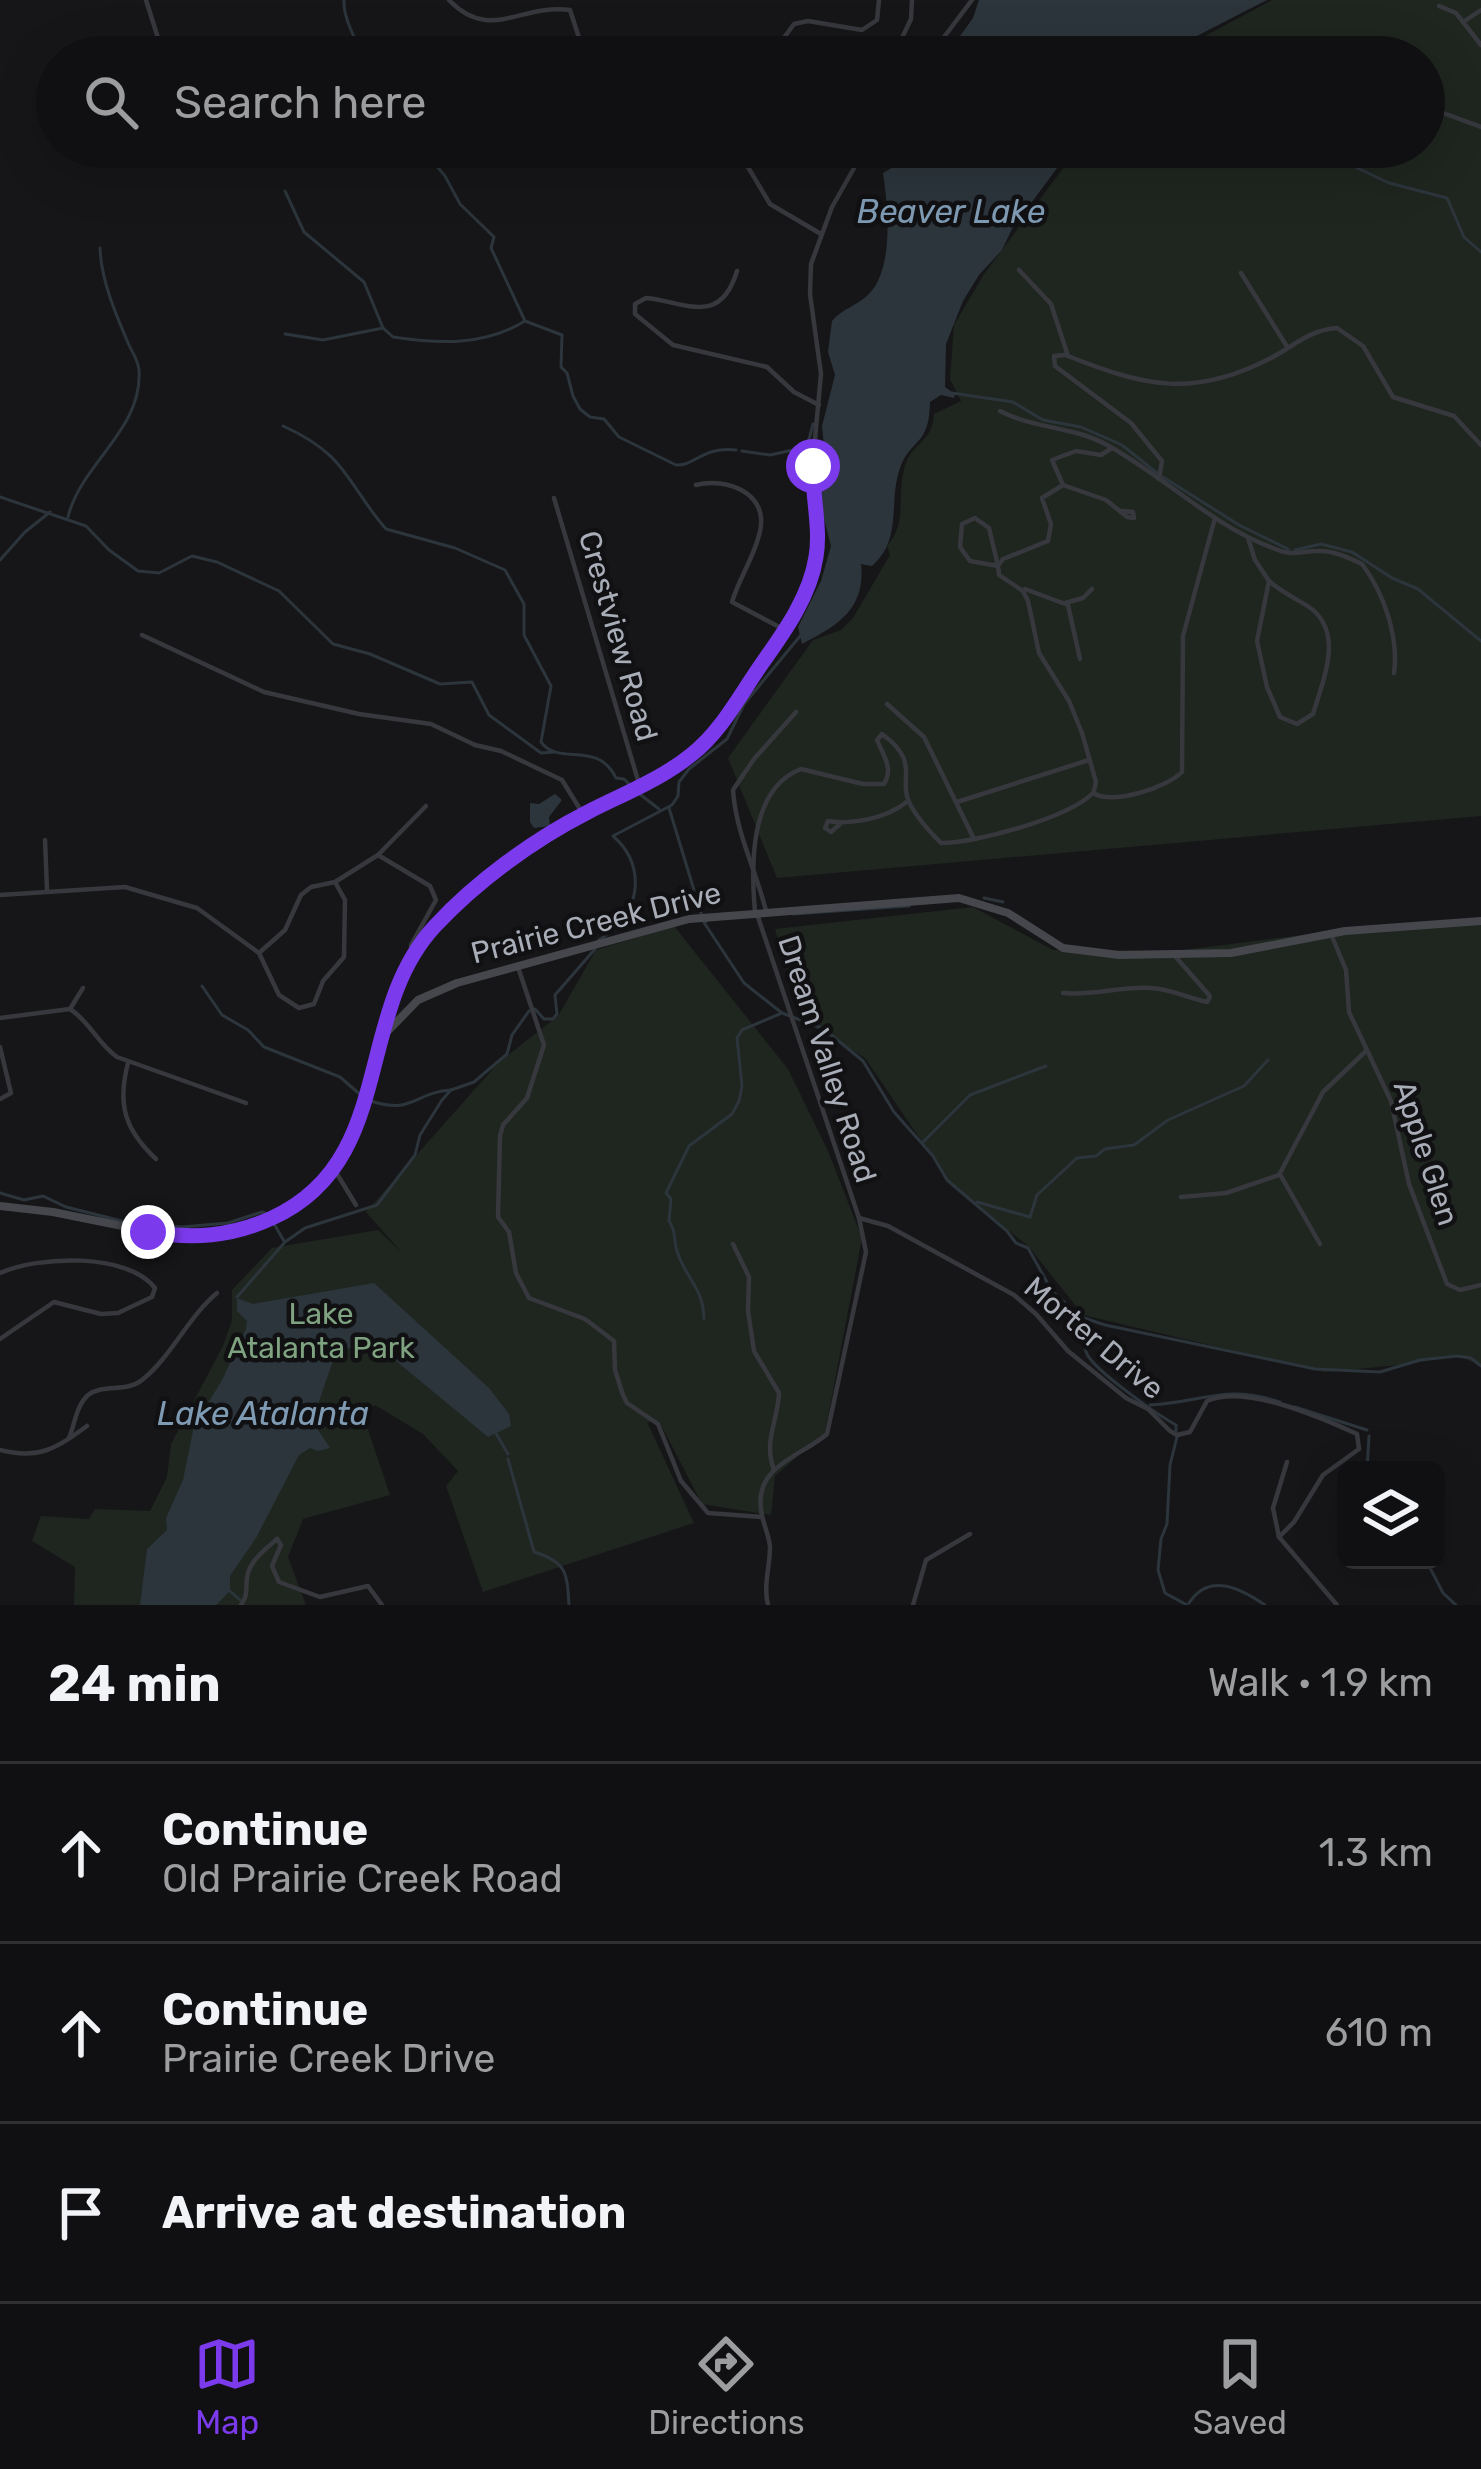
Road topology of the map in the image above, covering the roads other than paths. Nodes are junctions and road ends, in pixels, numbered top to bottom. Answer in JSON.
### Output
{"nodes":[{"id":1,"x":146,"y":0,"type":"edge"},
{"id":2,"x":449,"y":0,"type":"edge"},
{"id":3,"x":879,"y":0,"type":"edge"},
{"id":4,"x":912,"y":0,"type":"edge"},
{"id":5,"x":972,"y":0,"type":"edge"},
{"id":6,"x":1439,"y":6,"type":"dead end"},
{"id":7,"x":1481,"y":10,"type":"edge"},
{"id":8,"x":1463,"y":22,"type":"junction"},
{"id":9,"x":157,"y":36,"type":"edge"},
{"id":10,"x":578,"y":36,"type":"edge"},
{"id":11,"x":787,"y":36,"type":"edge"},
{"id":12,"x":903,"y":36,"type":"edge"},
{"id":13,"x":945,"y":36,"type":"edge"},
{"id":14,"x":1481,"y":45,"type":"edge"},
{"id":15,"x":1445,"y":114,"type":"edge"},
{"id":16,"x":1481,"y":127,"type":"edge"},
{"id":17,"x":749,"y":168,"type":"edge"},
{"id":18,"x":855,"y":168,"type":"edge"},
{"id":19,"x":821,"y":234,"type":"junction"},
{"id":20,"x":1018,"y":270,"type":"dead end"},
{"id":21,"x":737,"y":271,"type":"dead end"},
{"id":22,"x":1241,"y":273,"type":"dead end"},
{"id":23,"x":1286,"y":345,"type":"junction"},
{"id":24,"x":1068,"y":356,"type":"junction"},
{"id":25,"x":819,"y":405,"type":"junction"},
{"id":26,"x":1000,"y":411,"type":"dead end"},
{"id":27,"x":1481,"y":445,"type":"edge"},
{"id":28,"x":1112,"y":448,"type":"junction"},
{"id":29,"x":1159,"y":479,"type":"junction"},
{"id":30,"x":697,"y":485,"type":"dead end"},
{"id":31,"x":1063,"y":485,"type":"junction"},
{"id":32,"x":554,"y":499,"type":"dead end"},
{"id":33,"x":1122,"y":511,"type":"dead end"},
{"id":34,"x":1216,"y":518,"type":"junction"},
{"id":35,"x":1248,"y":538,"type":"junction"},
{"id":36,"x":998,"y":566,"type":"junction"},
{"id":37,"x":1269,"y":581,"type":"junction"},
{"id":38,"x":1019,"y":588,"type":"junction"},
{"id":39,"x":1092,"y":589,"type":"dead end"},
{"id":40,"x":1065,"y":603,"type":"junction"},
{"id":41,"x":785,"y":630,"type":"junction"},
{"id":42,"x":142,"y":635,"type":"dead end"},
{"id":43,"x":1080,"y":659,"type":"dead end"},
{"id":44,"x":1394,"y":673,"type":"dead end"},
{"id":45,"x":887,"y":704,"type":"dead end"},
{"id":46,"x":796,"y":712,"type":"dead end"},
{"id":47,"x":1090,"y":760,"type":"junction"},
{"id":48,"x":640,"y":787,"type":"junction"},
{"id":49,"x":1093,"y":794,"type":"junction"},
{"id":50,"x":908,"y":801,"type":"junction"},
{"id":51,"x":957,"y":802,"type":"junction"},
{"id":52,"x":426,"y":806,"type":"dead end"},
{"id":53,"x":914,"y":810,"type":"junction"},
{"id":54,"x":894,"y":812,"type":"junction"},
{"id":55,"x":583,"y":814,"type":"junction"},
{"id":56,"x":840,"y":824,"type":"dead end"},
{"id":57,"x":974,"y":839,"type":"junction"},
{"id":58,"x":44,"y":840,"type":"dead end"},
{"id":59,"x":378,"y":855,"type":"junction"},
{"id":60,"x":754,"y":875,"type":"junction"},
{"id":61,"x":335,"y":882,"type":"junction"},
{"id":62,"x":47,"y":890,"type":"junction"},
{"id":63,"x":0,"y":895,"type":"edge"},
{"id":64,"x":759,"y":912,"type":"junction"},
{"id":65,"x":1481,"y":921,"type":"edge"},
{"id":66,"x":1331,"y":934,"type":"junction"},
{"id":67,"x":260,"y":953,"type":"junction"},
{"id":68,"x":1174,"y":955,"type":"junction"},
{"id":69,"x":412,"y":958,"type":"junction"},
{"id":70,"x":518,"y":966,"type":"junction"},
{"id":71,"x":82,"y":988,"type":"dead end"},
{"id":72,"x":1063,"y":993,"type":"dead end"},
{"id":73,"x":70,"y":1009,"type":"junction"},
{"id":74,"x":0,"y":1018,"type":"edge"},
{"id":75,"x":383,"y":1036,"type":"junction"},
{"id":76,"x":0,"y":1047,"type":"edge"},
{"id":77,"x":1366,"y":1051,"type":"junction"},
{"id":78,"x":129,"y":1062,"type":"junction"},
{"id":79,"x":2,"y":1074,"type":"edge"},
{"id":80,"x":0,"y":1099,"type":"edge"},
{"id":81,"x":247,"y":1103,"type":"dead end"},
{"id":82,"x":155,"y":1160,"type":"dead end"},
{"id":83,"x":334,"y":1169,"type":"junction"},
{"id":84,"x":1280,"y":1175,"type":"junction"},
{"id":85,"x":1181,"y":1197,"type":"dead end"},
{"id":86,"x":356,"y":1205,"type":"dead end"},
{"id":87,"x":0,"y":1206,"type":"edge"},
{"id":88,"x":859,"y":1218,"type":"junction"},
{"id":89,"x":733,"y":1244,"type":"dead end"},
{"id":90,"x":1320,"y":1244,"type":"dead end"},
{"id":91,"x":0,"y":1273,"type":"edge"},
{"id":92,"x":1481,"y":1285,"type":"edge"},
{"id":93,"x":218,"y":1293,"type":"dead end"},
{"id":94,"x":0,"y":1339,"type":"edge"},
{"id":95,"x":87,"y":1426,"type":"dead end"},
{"id":96,"x":69,"y":1438,"type":"junction"},
{"id":97,"x":0,"y":1450,"type":"edge"},
{"id":98,"x":1287,"y":1462,"type":"dead end"},
{"id":99,"x":774,"y":1470,"type":"junction"},
{"id":100,"x":762,"y":1516,"type":"junction"},
{"id":101,"x":970,"y":1534,"type":"dead end"},
{"id":102,"x":1280,"y":1537,"type":"junction"},
{"id":103,"x":242,"y":1605,"type":"edge"},
{"id":104,"x":382,"y":1605,"type":"edge"},
{"id":105,"x":768,"y":1605,"type":"edge"},
{"id":106,"x":913,"y":1605,"type":"edge"},
{"id":107,"x":1337,"y":1605,"type":"edge"}],
"edges":[{"from":1,"to":9,"type":"street"},
{"from":2,"to":10,"type":"street"},
{"from":3,"to":11,"type":"street"},
{"from":4,"to":12,"type":"street"},
{"from":5,"to":13,"type":"street"},
{"from":6,"to":8,"type":"street"},
{"from":7,"to":8,"type":"street"},
{"from":8,"to":14,"type":"street"},
{"from":15,"to":16,"type":"street"},
{"from":17,"to":19,"type":"street"},
{"from":18,"to":19,"type":"street"},
{"from":19,"to":25,"type":"street"},
{"from":20,"to":24,"type":"street"},
{"from":21,"to":25,"type":"street"},
{"from":22,"to":23,"type":"street"},
{"from":23,"to":24,"type":"street"},
{"from":23,"to":27,"type":"street"},
{"from":24,"to":29,"type":"street"},
{"from":25,"to":41,"type":"street"},
{"from":26,"to":28,"type":"street"},
{"from":28,"to":29,"type":"street"},
{"from":28,"to":31,"type":"street"},
{"from":29,"to":34,"type":"street"},
{"from":30,"to":41,"type":"street"},
{"from":31,"to":33,"type":"street"},
{"from":31,"to":36,"type":"street"},
{"from":32,"to":48,"type":"street","name":"Crestview Road"},
{"from":34,"to":35,"type":"street"},
{"from":34,"to":49,"type":"street"},
{"from":35,"to":37,"type":"street"},
{"from":35,"to":44,"type":"street"},
{"from":36,"to":36,"type":"street"},
{"from":36,"to":38,"type":"street"},
{"from":37,"to":37,"type":"street"},
{"from":38,"to":40,"type":"street"},
{"from":38,"to":47,"type":"street"},
{"from":39,"to":40,"type":"street"},
{"from":40,"to":43,"type":"street"},
{"from":41,"to":48,"type":"street"},
{"from":42,"to":55,"type":"street"},
{"from":45,"to":51,"type":"street"},
{"from":46,"to":60,"type":"street"},
{"from":47,"to":49,"type":"street"},
{"from":47,"to":51,"type":"street"},
{"from":48,"to":55,"type":"street"},
{"from":49,"to":57,"type":"street"},
{"from":50,"to":53,"type":"street"},
{"from":50,"to":54,"type":"street"},
{"from":50,"to":60,"type":"street"},
{"from":51,"to":57,"type":"street"},
{"from":52,"to":59,"type":"street"},
{"from":53,"to":54,"type":"street"},
{"from":53,"to":57,"type":"street"},
{"from":54,"to":56,"type":"street"},
{"from":55,"to":69,"type":"street"},
{"from":58,"to":62,"type":"street"},
{"from":59,"to":61,"type":"street"},
{"from":59,"to":69,"type":"street"},
{"from":60,"to":64,"type":"street","name":"Dream Valley Road"},
{"from":61,"to":67,"type":"street"},
{"from":61,"to":67,"type":"street"},
{"from":62,"to":63,"type":"street"},
{"from":62,"to":67,"type":"street"},
{"from":64,"to":68,"type":"main road","name":"Prairie Creek Drive"},
{"from":64,"to":70,"type":"main road","name":"Prairie Creek Drive"},
{"from":64,"to":88,"type":"street","name":"Dream Valley Road"},
{"from":65,"to":66,"type":"main road"},
{"from":66,"to":68,"type":"main road"},
{"from":66,"to":77,"type":"street","name":"Apple Glen"},
{"from":68,"to":72,"type":"street"},
{"from":69,"to":75,"type":"street"},
{"from":70,"to":75,"type":"main road","name":"Prairie Creek Drive"},
{"from":70,"to":100,"type":"street"},
{"from":71,"to":73,"type":"street"},
{"from":73,"to":74,"type":"street"},
{"from":73,"to":78,"type":"street"},
{"from":75,"to":83,"type":"main road"},
{"from":76,"to":79,"type":"street"},
{"from":77,"to":84,"type":"street"},
{"from":77,"to":92,"type":"street","name":"Apple Glen"},
{"from":78,"to":81,"type":"street"},
{"from":78,"to":82,"type":"street"},
{"from":79,"to":80,"type":"street"},
{"from":83,"to":86,"type":"street"},
{"from":83,"to":87,"type":"main road"},
{"from":84,"to":85,"type":"street"},
{"from":84,"to":90,"type":"street"},
{"from":88,"to":99,"type":"street","name":"Dream Valley Road"},
{"from":88,"to":102,"type":"street","name":"Morter Drive"},
{"from":89,"to":99,"type":"street"},
{"from":91,"to":94,"type":"street"},
{"from":93,"to":96,"type":"street"},
{"from":95,"to":96,"type":"street"},
{"from":96,"to":97,"type":"street"},
{"from":98,"to":102,"type":"street"},
{"from":99,"to":100,"type":"street"},
{"from":100,"to":105,"type":"street"},
{"from":101,"to":106,"type":"street"},
{"from":102,"to":107,"type":"street"},
{"from":103,"to":104,"type":"street"}]}
